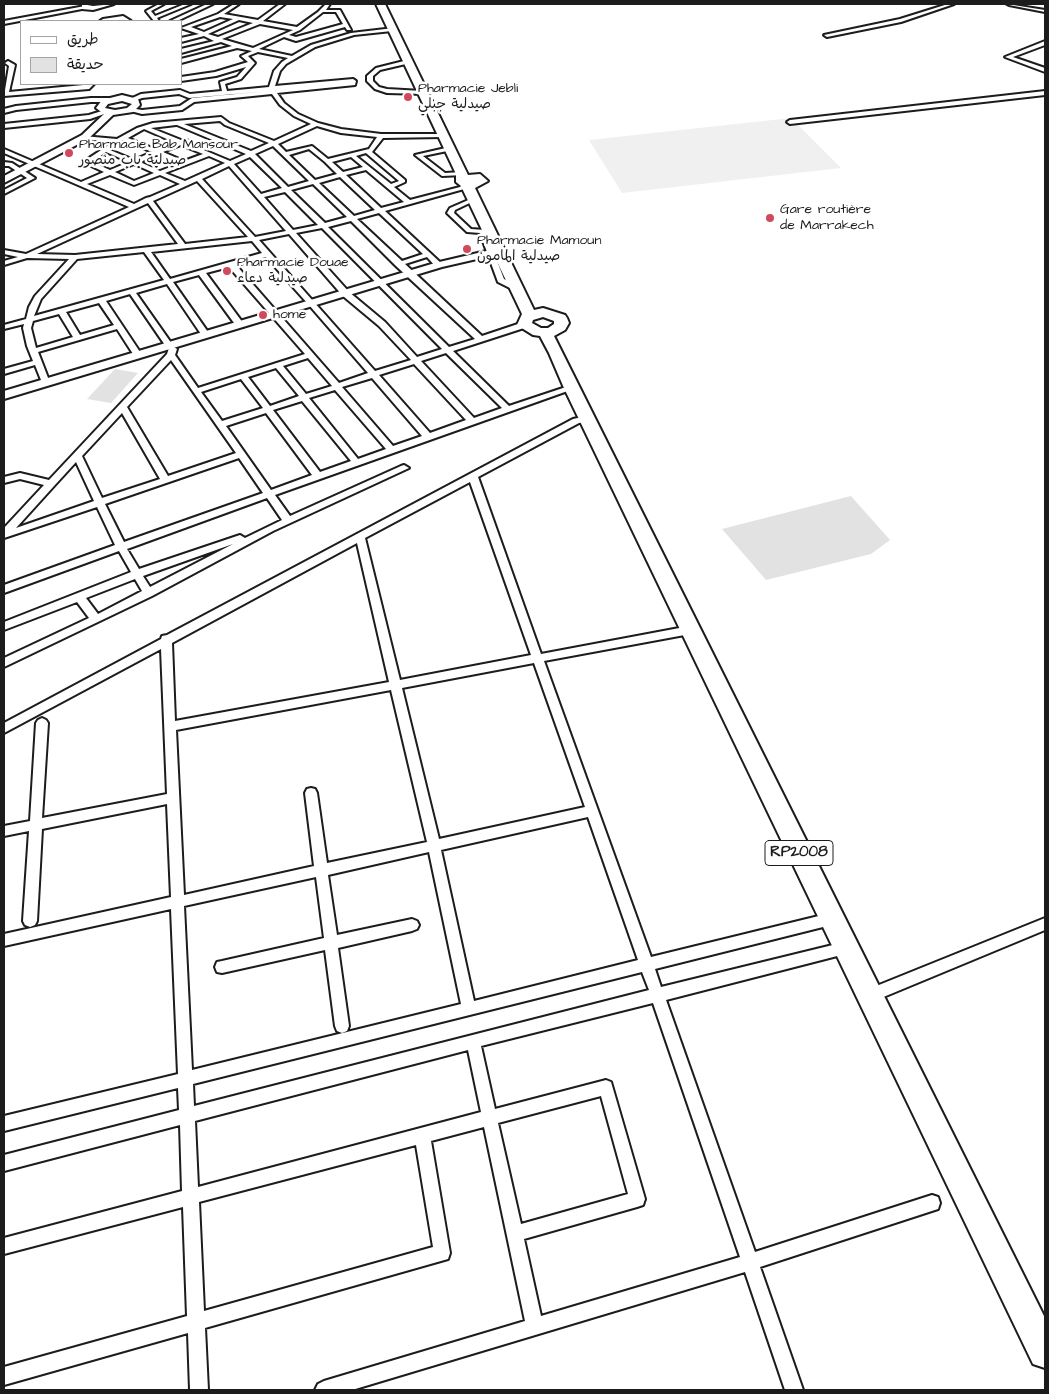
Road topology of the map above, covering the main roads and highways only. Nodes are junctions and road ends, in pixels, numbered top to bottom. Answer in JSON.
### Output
{"nodes":[{"id":1,"x":380,"y":4,"type":"edge"},
{"id":2,"x":388,"y":4,"type":"edge"},
{"id":3,"x":469,"y":180,"type":"junction"},
{"id":4,"x":530,"y":317,"type":"junction"},
{"id":5,"x":552,"y":339,"type":"junction"},
{"id":6,"x":1045,"y":1352,"type":"edge"}],
"edges":[{"from":1,"to":3,"type":"highway"},
{"from":2,"to":3,"type":"highway"},
{"from":3,"to":4,"type":"highway"},
{"from":3,"to":4,"type":"highway"},
{"from":4,"to":5,"type":"highway"},
{"from":4,"to":5,"type":"highway","number":"RP2008"},
{"from":5,"to":6,"type":"highway","number":"RP2008"}]}
